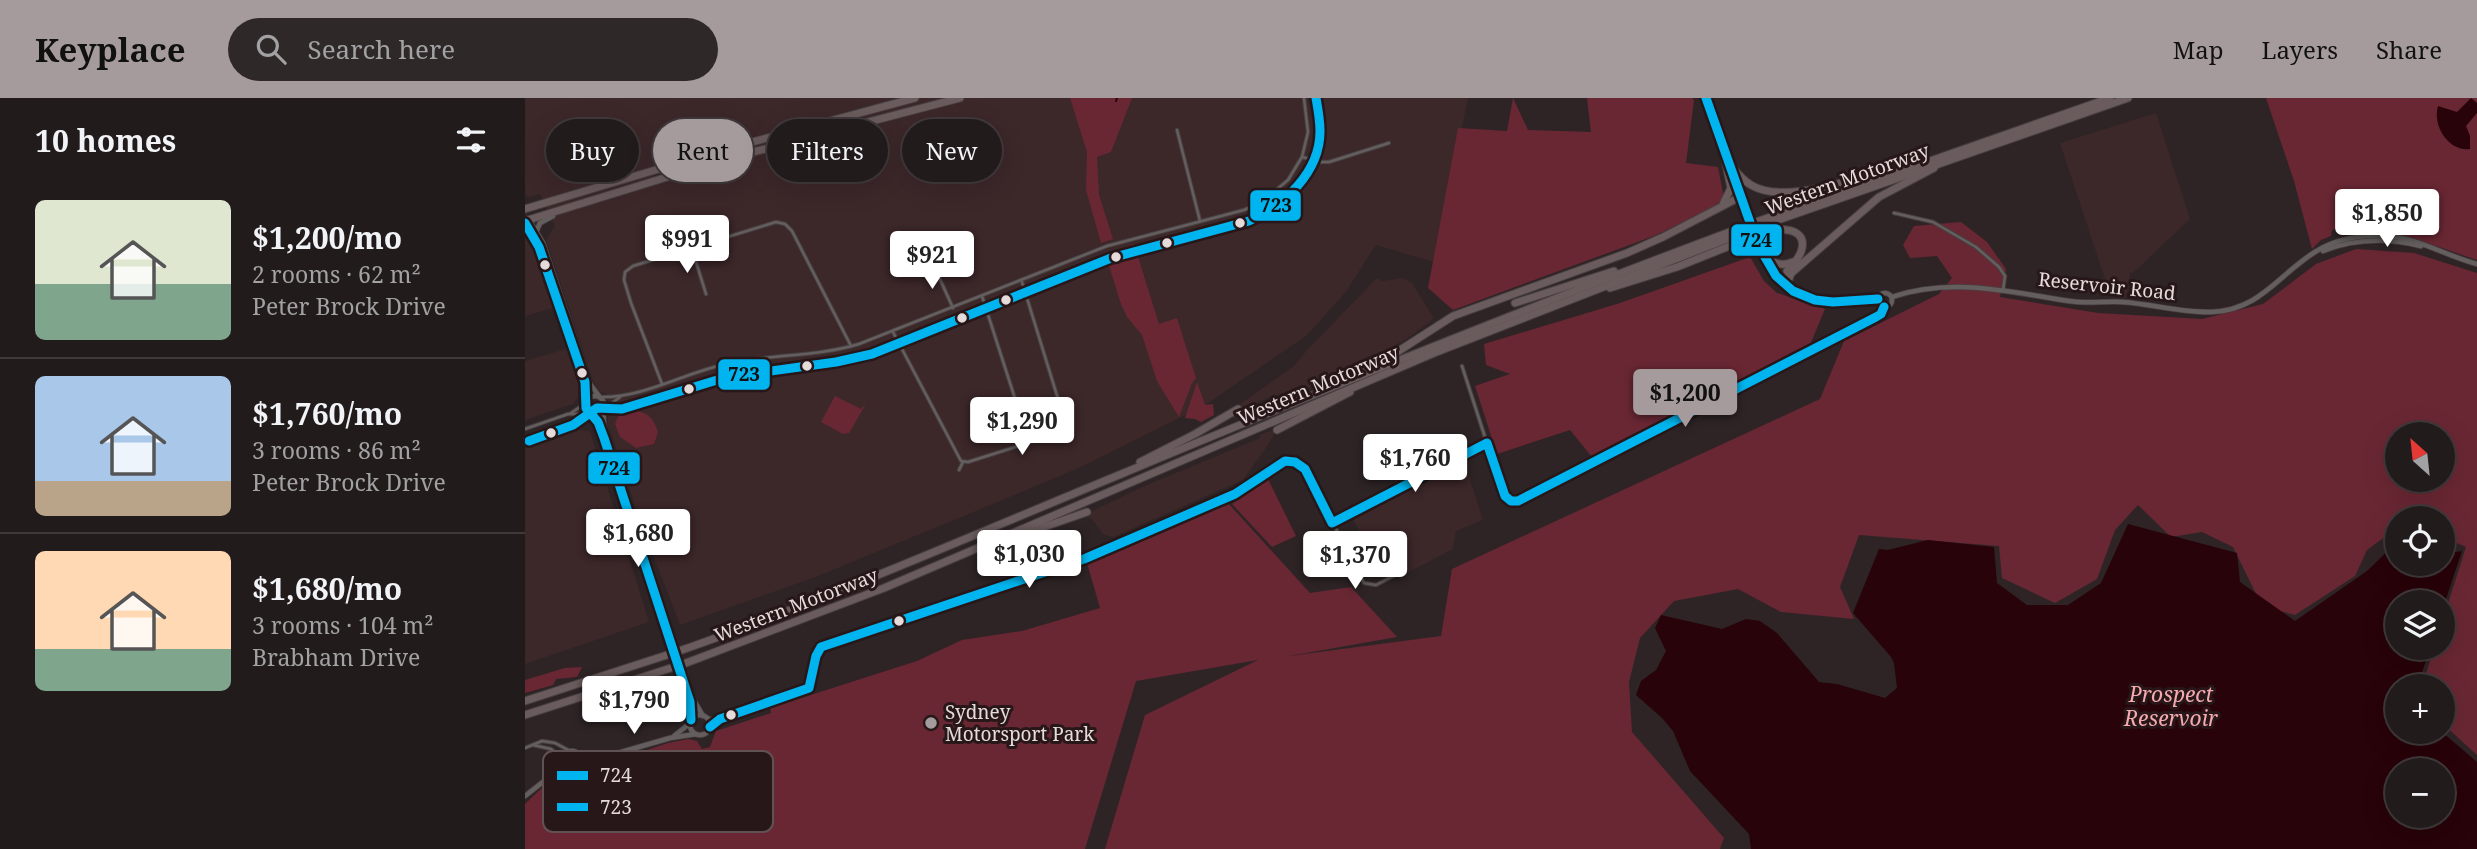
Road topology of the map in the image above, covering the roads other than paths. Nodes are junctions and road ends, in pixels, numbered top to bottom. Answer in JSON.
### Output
{"nodes":[{"id":1,"x":915,"y":98,"type":"edge"},
{"id":2,"x":960,"y":98,"type":"edge"},
{"id":3,"x":1304,"y":98,"type":"edge"},
{"id":4,"x":1706,"y":98,"type":"edge"},
{"id":5,"x":2110,"y":98,"type":"edge"},
{"id":6,"x":2128,"y":98,"type":"edge"},
{"id":7,"x":933,"y":101,"type":"edge"},
{"id":8,"x":1177,"y":130,"type":"dead end"},
{"id":9,"x":1389,"y":143,"type":"dead end"},
{"id":10,"x":1723,"y":152,"type":"junction"},
{"id":11,"x":1302,"y":156,"type":"junction"},
{"id":12,"x":1940,"y":156,"type":"junction"},
{"id":13,"x":1950,"y":158,"type":"junction"},
{"id":14,"x":1740,"y":197,"type":"junction"},
{"id":15,"x":573,"y":207,"type":"junction"},
{"id":16,"x":525,"y":209,"type":"edge"},
{"id":17,"x":1716,"y":209,"type":"junction"},
{"id":18,"x":1893,"y":213,"type":"dead end"},
{"id":19,"x":526,"y":220,"type":"edge"},
{"id":20,"x":1200,"y":221,"type":"junction"},
{"id":21,"x":1758,"y":228,"type":"junction"},
{"id":22,"x":1745,"y":232,"type":"junction"},
{"id":23,"x":538,"y":233,"type":"junction"},
{"id":24,"x":1758,"y":245,"type":"junction"},
{"id":25,"x":1692,"y":246,"type":"junction"},
{"id":26,"x":692,"y":248,"type":"junction"},
{"id":27,"x":1801,"y":254,"type":"junction"},
{"id":28,"x":933,"y":264,"type":"dead end"},
{"id":29,"x":2477,"y":264,"type":"edge"},
{"id":30,"x":1791,"y":273,"type":"junction"},
{"id":31,"x":1021,"y":280,"type":"junction"},
{"id":32,"x":1779,"y":280,"type":"junction"},
{"id":33,"x":1791,"y":290,"type":"junction"},
{"id":34,"x":2003,"y":290,"type":"junction"},
{"id":35,"x":706,"y":294,"type":"dead end"},
{"id":36,"x":982,"y":296,"type":"junction"},
{"id":37,"x":1892,"y":297,"type":"junction"},
{"id":38,"x":1878,"y":299,"type":"junction"},
{"id":39,"x":1514,"y":303,"type":"dead end"},
{"id":40,"x":953,"y":307,"type":"junction"},
{"id":41,"x":1884,"y":307,"type":"junction"},
{"id":42,"x":893,"y":332,"type":"junction"},
{"id":43,"x":851,"y":346,"type":"junction"},
{"id":44,"x":1462,"y":366,"type":"dead end"},
{"id":45,"x":1372,"y":379,"type":"junction"},
{"id":46,"x":662,"y":384,"type":"junction"},
{"id":47,"x":600,"y":397,"type":"junction"},
{"id":48,"x":620,"y":397,"type":"junction"},
{"id":49,"x":586,"y":402,"type":"junction"},
{"id":50,"x":1294,"y":404,"type":"junction"},
{"id":51,"x":1238,"y":409,"type":"dead end"},
{"id":52,"x":603,"y":410,"type":"junction"},
{"id":53,"x":568,"y":414,"type":"junction"},
{"id":54,"x":592,"y":414,"type":"junction"},
{"id":55,"x":525,"y":429,"type":"edge"},
{"id":56,"x":1277,"y":430,"type":"dead end"},
{"id":57,"x":1030,"y":442,"type":"junction"},
{"id":58,"x":1486,"y":443,"type":"junction"},
{"id":59,"x":963,"y":462,"type":"junction"},
{"id":60,"x":959,"y":470,"type":"dead end"},
{"id":61,"x":1116,"y":476,"type":"junction"},
{"id":62,"x":1087,"y":512,"type":"dead end"},
{"id":63,"x":1332,"y":523,"type":"junction"},
{"id":64,"x":959,"y":557,"type":"junction"},
{"id":65,"x":1397,"y":574,"type":"dead end"},
{"id":66,"x":525,"y":701,"type":"edge"},
{"id":67,"x":525,"y":717,"type":"edge"},
{"id":68,"x":705,"y":717,"type":"junction"},
{"id":69,"x":720,"y":719,"type":"junction"},
{"id":70,"x":691,"y":721,"type":"junction"},
{"id":71,"x":710,"y":727,"type":"junction"},
{"id":72,"x":697,"y":734,"type":"junction"},
{"id":73,"x":670,"y":738,"type":"junction"},
{"id":74,"x":533,"y":745,"type":"junction"},
{"id":75,"x":525,"y":748,"type":"edge"},
{"id":76,"x":554,"y":751,"type":"edge"},
{"id":77,"x":571,"y":751,"type":"edge"},
{"id":78,"x":628,"y":751,"type":"edge"},
{"id":79,"x":543,"y":782,"type":"edge"},
{"id":80,"x":525,"y":796,"type":"edge"}],
"edges":[{"from":1,"to":16,"type":"highway"},
{"from":2,"to":7,"type":"highway"},
{"from":3,"to":11,"type":"street"},
{"from":4,"to":10,"type":"main road"},
{"from":5,"to":12,"type":"highway","name":"Western Motorway"},
{"from":6,"to":13,"type":"highway","name":"Western Motorway"},
{"from":7,"to":15,"type":"highway"},
{"from":8,"to":20,"type":"street"},
{"from":9,"to":11,"type":"street"},
{"from":10,"to":12,"type":"highway"},
{"from":10,"to":14,"type":"main road"},
{"from":10,"to":17,"type":"highway"},
{"from":11,"to":20,"type":"street"},
{"from":12,"to":21,"type":"highway","name":"Western Motorway"},
{"from":13,"to":21,"type":"highway","name":"Western Motorway"},
{"from":13,"to":30,"type":"highway"},
{"from":14,"to":17,"type":"highway"},
{"from":14,"to":24,"type":"main road"},
{"from":15,"to":19,"type":"highway"},
{"from":15,"to":23,"type":"main road"},
{"from":17,"to":50,"type":"highway"},
{"from":18,"to":34,"type":"street"},
{"from":19,"to":23,"type":"main road"},
{"from":19,"to":49,"type":"main road"},
{"from":20,"to":31,"type":"street"},
{"from":21,"to":22,"type":"highway","name":"Western Motorway","bridge":true},
{"from":21,"to":22,"type":"highway","bridge":true},
{"from":21,"to":27,"type":"highway"},
{"from":22,"to":25,"type":"highway","name":"Western Motorway"},
{"from":22,"to":45,"type":"highway","name":"Western Motorway"},
{"from":23,"to":47,"type":"main road"},
{"from":24,"to":27,"type":"highway"},
{"from":24,"to":32,"type":"main road"},
{"from":25,"to":39,"type":"highway"},
{"from":25,"to":50,"type":"highway","name":"Western Motorway"},
{"from":26,"to":35,"type":"street"},
{"from":26,"to":43,"type":"street"},
{"from":26,"to":46,"type":"street"},
{"from":27,"to":32,"type":"highway"},
{"from":28,"to":40,"type":"street"},
{"from":29,"to":34,"type":"main road","name":"Reservoir Road"},
{"from":30,"to":32,"type":"highway"},
{"from":30,"to":33,"type":"highway"},
{"from":31,"to":36,"type":"street"},
{"from":31,"to":57,"type":"street"},
{"from":32,"to":33,"type":"main road"},
{"from":33,"to":38,"type":"main road"},
{"from":34,"to":37,"type":"main road","name":"Reservoir Road"},
{"from":36,"to":40,"type":"street"},
{"from":36,"to":57,"type":"street"},
{"from":37,"to":38,"type":"main road"},
{"from":37,"to":41,"type":"main road"},
{"from":38,"to":41,"type":"main road"},
{"from":40,"to":42,"type":"street"},
{"from":41,"to":58,"type":"street"},
{"from":42,"to":43,"type":"street"},
{"from":42,"to":59,"type":"street"},
{"from":43,"to":46,"type":"street"},
{"from":44,"to":58,"type":"street"},
{"from":45,"to":56,"type":"highway"},
{"from":45,"to":64,"type":"highway","name":"Western Motorway"},
{"from":46,"to":48,"type":"street"},
{"from":47,"to":48,"type":"street"},
{"from":47,"to":49,"type":"main road"},
{"from":47,"to":52,"type":"main road"},
{"from":48,"to":52,"type":"street"},
{"from":49,"to":53,"type":"street"},
{"from":49,"to":54,"type":"main road"},
{"from":50,"to":61,"type":"highway","name":"Western Motorway"},
{"from":51,"to":61,"type":"highway"},
{"from":52,"to":54,"type":"main road"},
{"from":52,"to":68,"type":"main road"},
{"from":53,"to":54,"type":"street"},
{"from":53,"to":55,"type":"street"},
{"from":54,"to":70,"type":"main road"},
{"from":57,"to":59,"type":"street"},
{"from":58,"to":63,"type":"street"},
{"from":59,"to":60,"type":"street"},
{"from":61,"to":66,"type":"highway","name":"Western Motorway","bridge":true},
{"from":62,"to":64,"type":"highway"},
{"from":63,"to":65,"type":"street"},
{"from":63,"to":69,"type":"street"},
{"from":64,"to":67,"type":"highway","name":"Western Motorway","bridge":true},
{"from":68,"to":69,"type":"street"},
{"from":68,"to":70,"type":"main road"},
{"from":68,"to":71,"type":"main road"},
{"from":69,"to":71,"type":"street"},
{"from":70,"to":72,"type":"main road"},
{"from":70,"to":73,"type":"main road"},
{"from":71,"to":72,"type":"main road"},
{"from":72,"to":73,"type":"main road"},
{"from":73,"to":78,"type":"main road"},
{"from":74,"to":75,"type":"street"},
{"from":74,"to":76,"type":"street"},
{"from":74,"to":77,"type":"street"},
{"from":79,"to":80,"type":"main road"}]}
